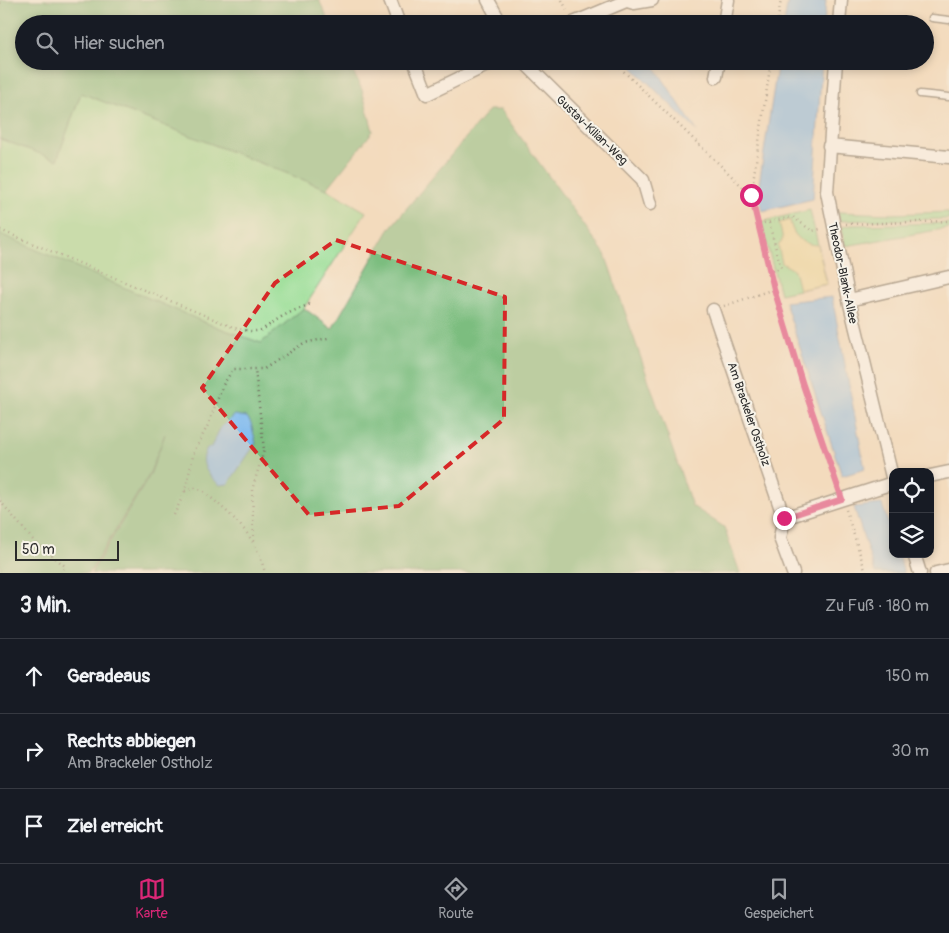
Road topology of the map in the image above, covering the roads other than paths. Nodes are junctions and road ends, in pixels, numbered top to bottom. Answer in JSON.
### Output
{"nodes":[{"id":1,"x":390,"y":0,"type":"edge"},
{"id":2,"x":488,"y":0,"type":"edge"},
{"id":3,"x":652,"y":0,"type":"edge"},
{"id":4,"x":728,"y":0,"type":"edge"},
{"id":5,"x":841,"y":0,"type":"edge"},
{"id":6,"x":625,"y":1,"type":"edge"},
{"id":7,"x":396,"y":15,"type":"edge"},
{"id":8,"x":496,"y":15,"type":"edge"},
{"id":9,"x":592,"y":15,"type":"edge"},
{"id":10,"x":726,"y":15,"type":"edge"},
{"id":11,"x":840,"y":15,"type":"edge"},
{"id":12,"x":934,"y":18,"type":"edge"},
{"id":13,"x":949,"y":20,"type":"edge"},
{"id":14,"x":418,"y":70,"type":"edge"},
{"id":15,"x":476,"y":70,"type":"edge"},
{"id":16,"x":532,"y":70,"type":"edge"},
{"id":17,"x":717,"y":70,"type":"edge"},
{"id":18,"x":835,"y":70,"type":"edge"},
{"id":19,"x":716,"y":76,"type":"dead end"},
{"id":20,"x":920,"y":94,"type":"dead end"},
{"id":21,"x":949,"y":97,"type":"edge"},
{"id":22,"x":829,"y":146,"type":"junction"},
{"id":23,"x":949,"y":157,"type":"edge"},
{"id":24,"x":650,"y":204,"type":"dead end"},
{"id":25,"x":949,"y":276,"type":"edge"},
{"id":26,"x":849,"y":300,"type":"junction"},
{"id":27,"x":713,"y":310,"type":"road end"},
{"id":28,"x":890,"y":468,"type":"edge"},
{"id":29,"x":949,"y":472,"type":"edge"},
{"id":30,"x":934,"y":475,"type":"edge"},
{"id":31,"x":889,"y":483,"type":"edge"},
{"id":32,"x":784,"y":518,"type":"junction"},
{"id":33,"x":915,"y":558,"type":"edge"},
{"id":34,"x":949,"y":570,"type":"edge"},
{"id":35,"x":793,"y":573,"type":"edge"},
{"id":36,"x":920,"y":573,"type":"edge"},
{"id":37,"x":936,"y":573,"type":"edge"}],
"edges":[{"from":1,"to":7,"type":"street"},
{"from":2,"to":8,"type":"street"},
{"from":3,"to":6,"type":"street"},
{"from":4,"to":10,"type":"street"},
{"from":5,"to":11,"type":"street"},
{"from":6,"to":9,"type":"street"},
{"from":12,"to":13,"type":"lane"},
{"from":14,"to":15,"type":"street"},
{"from":16,"to":24,"type":"street","name":"Gustav-Kilian-Weg"},
{"from":17,"to":19,"type":"street"},
{"from":18,"to":22,"type":"street","name":"Theodor-Blank-Allee"},
{"from":20,"to":21,"type":"lane"},
{"from":22,"to":23,"type":"street"},
{"from":22,"to":26,"type":"street","name":"Theodor-Blank-Allee"},
{"from":25,"to":26,"type":"street"},
{"from":26,"to":28,"type":"street","name":"Theodor-Blank-Allee"},
{"from":27,"to":32,"type":"street","name":"Am Brackeler Ostholz"},
{"from":29,"to":30,"type":"street"},
{"from":31,"to":32,"type":"street"},
{"from":32,"to":35,"type":"street","name":"Am Brackeler Ostholz"},
{"from":33,"to":36,"type":"street"},
{"from":34,"to":37,"type":"street"}]}
